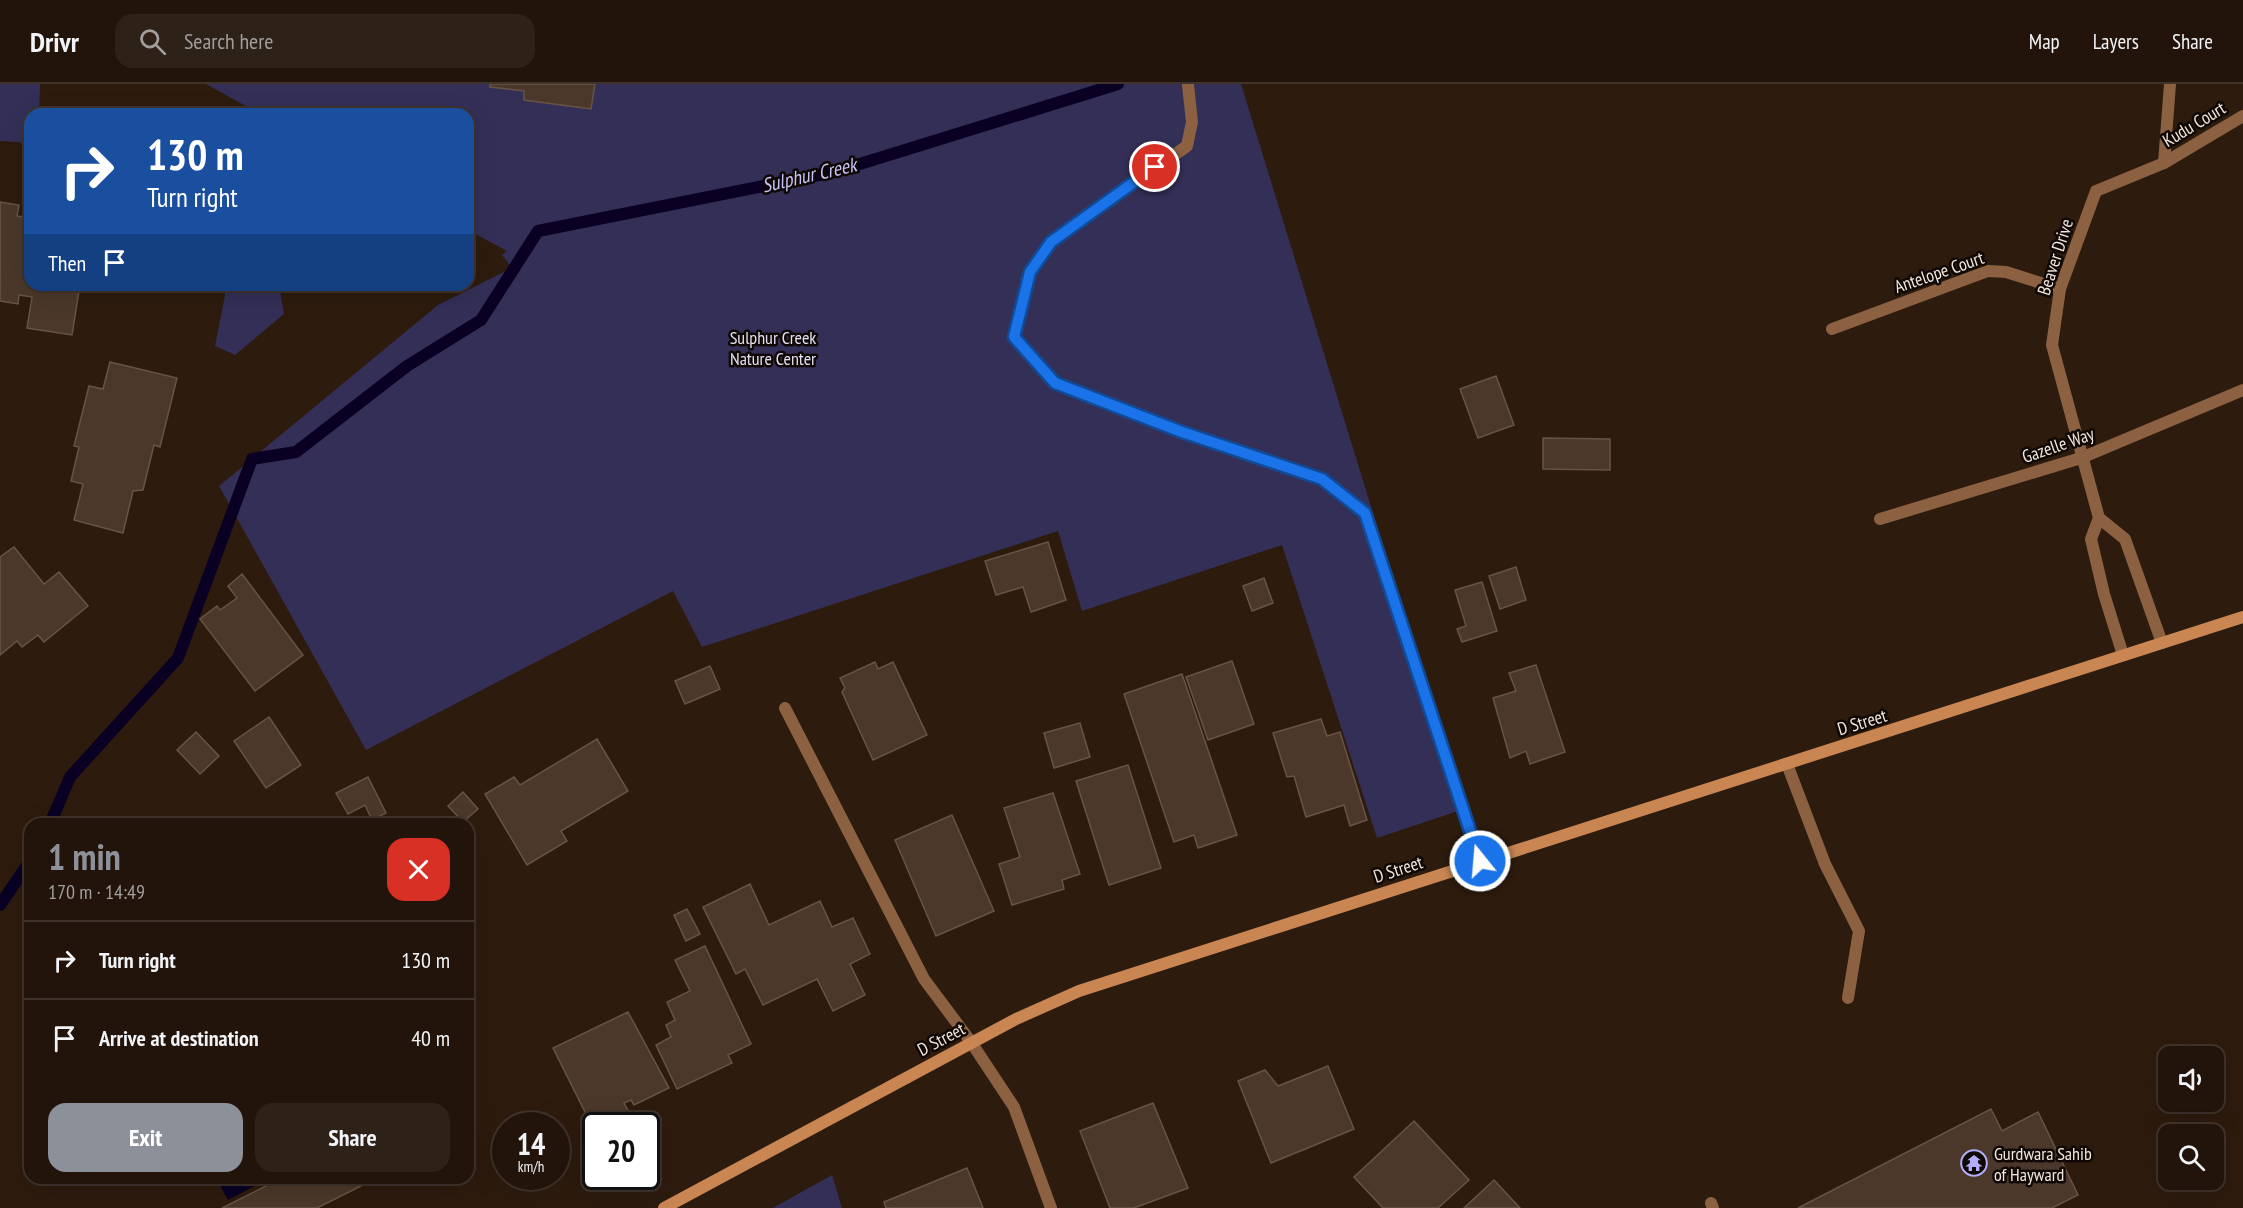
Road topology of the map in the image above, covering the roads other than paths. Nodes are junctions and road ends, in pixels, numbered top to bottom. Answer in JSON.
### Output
{"nodes":[{"id":1,"x":2170,"y":84,"type":"edge"},
{"id":2,"x":1188,"y":85,"type":"edge"},
{"id":3,"x":2243,"y":116,"type":"edge"},
{"id":4,"x":2164,"y":164,"type":"junction"},
{"id":5,"x":2060,"y":289,"type":"junction"},
{"id":6,"x":1832,"y":329,"type":"dead end"},
{"id":7,"x":2243,"y":390,"type":"edge"},
{"id":8,"x":2081,"y":458,"type":"junction"},
{"id":9,"x":2099,"y":518,"type":"junction"},
{"id":10,"x":1880,"y":519,"type":"dead end"},
{"id":11,"x":2243,"y":617,"type":"edge"},
{"id":12,"x":2162,"y":643,"type":"junction"},
{"id":13,"x":2123,"y":655,"type":"junction"},
{"id":14,"x":785,"y":708,"type":"dead end"},
{"id":15,"x":1787,"y":764,"type":"junction"},
{"id":16,"x":1480,"y":861,"type":"junction"},
{"id":17,"x":1848,"y":998,"type":"dead end"},
{"id":18,"x":971,"y":1042,"type":"junction"},
{"id":19,"x":664,"y":1208,"type":"edge"},
{"id":20,"x":1051,"y":1208,"type":"edge"}],
"edges":[{"from":1,"to":4,"type":"street"},
{"from":2,"to":16,"type":"street"},
{"from":3,"to":4,"type":"street","name":"Kudu Court"},
{"from":4,"to":5,"type":"street","name":"Beaver Drive"},
{"from":5,"to":6,"type":"street","name":"Antelope Court"},
{"from":5,"to":8,"type":"street","name":"Beaver Drive"},
{"from":7,"to":8,"type":"street","name":"Gazelle Way"},
{"from":8,"to":9,"type":"street","name":"Beaver Drive"},
{"from":8,"to":10,"type":"street","name":"Gazelle Way"},
{"from":9,"to":12,"type":"street"},
{"from":9,"to":13,"type":"street","name":"Beaver Drive"},
{"from":11,"to":12,"type":"main road","name":"D Street"},
{"from":12,"to":13,"type":"main road","name":"D Street"},
{"from":13,"to":15,"type":"main road","name":"D Street"},
{"from":14,"to":18,"type":"street"},
{"from":15,"to":16,"type":"main road","name":"D Street"},
{"from":15,"to":17,"type":"street"},
{"from":16,"to":18,"type":"main road","name":"D Street"},
{"from":18,"to":19,"type":"main road","name":"D Street"},
{"from":18,"to":20,"type":"street"}]}
